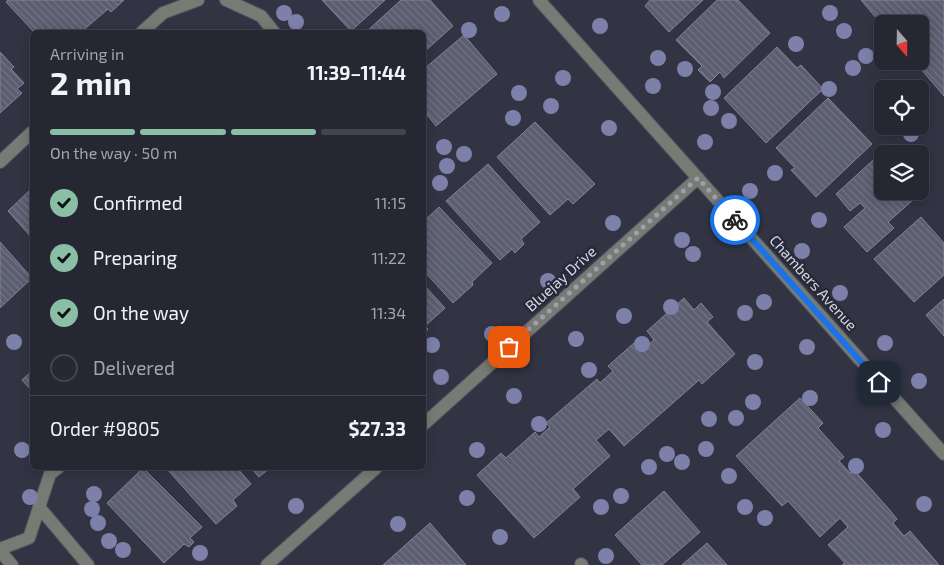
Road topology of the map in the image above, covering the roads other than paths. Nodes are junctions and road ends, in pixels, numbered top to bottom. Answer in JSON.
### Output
{"nodes":[{"id":1,"x":198,"y":0,"type":"edge"},
{"id":2,"x":226,"y":0,"type":"edge"},
{"id":3,"x":539,"y":0,"type":"edge"},
{"id":4,"x":144,"y":30,"type":"edge"},
{"id":5,"x":272,"y":30,"type":"edge"},
{"id":6,"x":30,"y":134,"type":"edge"},
{"id":7,"x":0,"y":162,"type":"edge"},
{"id":8,"x":698,"y":178,"type":"junction"},
{"id":9,"x":426,"y":422,"type":"edge"},
{"id":10,"x":944,"y":454,"type":"edge"},
{"id":11,"x":55,"y":470,"type":"edge"},
{"id":12,"x":374,"y":470,"type":"edge"},
{"id":13,"x":39,"y":507,"type":"junction"},
{"id":14,"x":0,"y":550,"type":"edge"},
{"id":15,"x":12,"y":565,"type":"edge"},
{"id":16,"x":88,"y":565,"type":"edge"},
{"id":17,"x":267,"y":565,"type":"edge"}],
"edges":[{"from":1,"to":4,"type":"street"},
{"from":2,"to":5,"type":"street"},
{"from":3,"to":8,"type":"street","name":"Chambers Avenue"},
{"from":6,"to":7,"type":"street"},
{"from":8,"to":9,"type":"street","name":"Bluejay Drive"},
{"from":8,"to":10,"type":"street","name":"Chambers Avenue"},
{"from":11,"to":13,"type":"street"},
{"from":12,"to":17,"type":"street"},
{"from":13,"to":14,"type":"street"},
{"from":13,"to":16,"type":"street"},
{"from":14,"to":15,"type":"street"}]}
